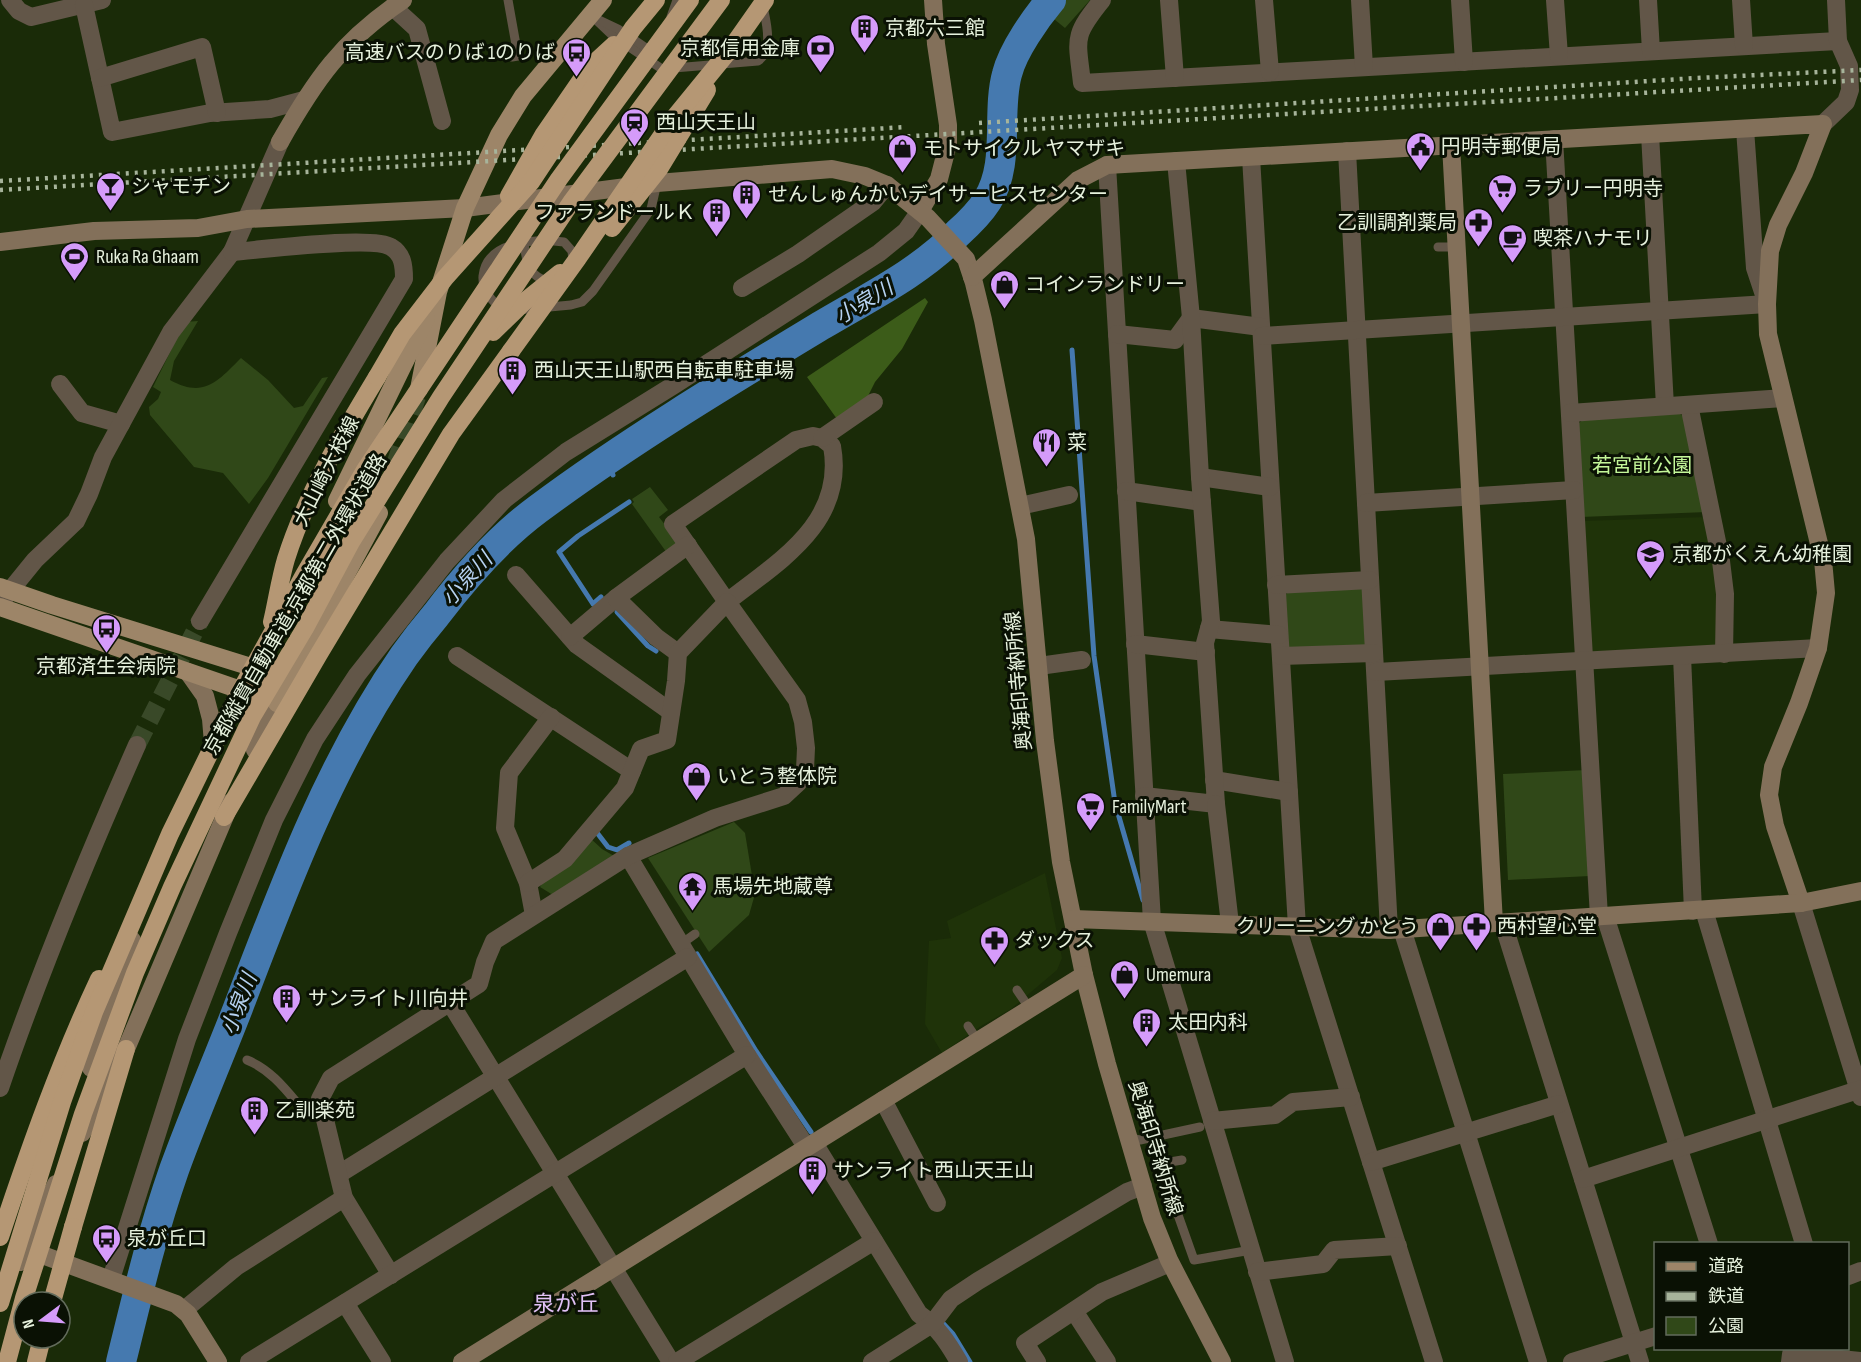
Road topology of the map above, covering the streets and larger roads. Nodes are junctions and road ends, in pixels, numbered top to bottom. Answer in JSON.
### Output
{"nodes":[{"id":1,"x":10,"y":0,"type":"edge"},
{"id":2,"x":102,"y":0,"type":"edge"},
{"id":3,"x":603,"y":0,"type":"edge"},
{"id":4,"x":656,"y":0,"type":"edge"},
{"id":5,"x":690,"y":0,"type":"edge"},
{"id":6,"x":721,"y":0,"type":"edge"},
{"id":7,"x":763,"y":0,"type":"edge"},
{"id":8,"x":933,"y":0,"type":"edge"},
{"id":9,"x":1102,"y":0,"type":"edge"},
{"id":10,"x":1169,"y":0,"type":"edge"},
{"id":11,"x":1264,"y":0,"type":"edge"},
{"id":12,"x":1360,"y":0,"type":"edge"},
{"id":13,"x":1460,"y":0,"type":"edge"},
{"id":14,"x":1555,"y":0,"type":"edge"},
{"id":15,"x":1648,"y":0,"type":"edge"},
{"id":16,"x":1741,"y":0,"type":"edge"},
{"id":17,"x":1836,"y":0,"type":"edge"},
{"id":18,"x":398,"y":3,"type":"edge"},
{"id":19,"x":84,"y":5,"type":"junction"},
{"id":20,"x":1838,"y":41,"type":"junction"},
{"id":21,"x":1744,"y":46,"type":"junction"},
{"id":22,"x":1651,"y":51,"type":"junction"},
{"id":23,"x":1559,"y":56,"type":"junction"},
{"id":24,"x":1464,"y":62,"type":"junction"},
{"id":25,"x":1364,"y":67,"type":"junction"},
{"id":26,"x":1270,"y":72,"type":"junction"},
{"id":27,"x":100,"y":78,"type":"junction"},
{"id":28,"x":1175,"y":78,"type":"junction"},
{"id":29,"x":304,"y":100,"type":"junction"},
{"id":30,"x":217,"y":113,"type":"junction"},
{"id":31,"x":442,"y":121,"type":"dead end"},
{"id":32,"x":1823,"y":124,"type":"junction"},
{"id":33,"x":1745,"y":129,"type":"junction"},
{"id":34,"x":1650,"y":134,"type":"junction"},
{"id":35,"x":1554,"y":140,"type":"junction"},
{"id":36,"x":1450,"y":145,"type":"junction"},
{"id":37,"x":1347,"y":151,"type":"junction"},
{"id":38,"x":1251,"y":157,"type":"junction"},
{"id":39,"x":1176,"y":161,"type":"junction"},
{"id":40,"x":1107,"y":165,"type":"junction"},
{"id":41,"x":887,"y":185,"type":"junction"},
{"id":42,"x":465,"y":208,"type":"junction"},
{"id":43,"x":924,"y":215,"type":"junction"},
{"id":44,"x":247,"y":219,"type":"junction"},
{"id":45,"x":0,"y":242,"type":"edge"},
{"id":46,"x":232,"y":252,"type":"junction"},
{"id":47,"x":578,"y":258,"type":"junction"},
{"id":48,"x":972,"y":277,"type":"junction"},
{"id":49,"x":742,"y":288,"type":"dead end"},
{"id":50,"x":438,"y":292,"type":"junction"},
{"id":51,"x":1767,"y":304,"type":"junction"},
{"id":52,"x":1660,"y":311,"type":"junction"},
{"id":53,"x":1564,"y":317,"type":"junction"},
{"id":54,"x":1191,"y":318,"type":"junction"},
{"id":55,"x":1461,"y":324,"type":"junction"},
{"id":56,"x":1357,"y":330,"type":"junction"},
{"id":57,"x":1261,"y":332,"type":"junction"},
{"id":58,"x":1117,"y":334,"type":"junction"},
{"id":59,"x":60,"y":384,"type":"dead end"},
{"id":60,"x":417,"y":395,"type":"tunnel mouth"},
{"id":61,"x":1783,"y":398,"type":"junction"},
{"id":62,"x":874,"y":402,"type":"dead end"},
{"id":63,"x":1689,"y":405,"type":"junction"},
{"id":64,"x":1665,"y":406,"type":"junction"},
{"id":65,"x":1570,"y":413,"type":"junction"},
{"id":66,"x":121,"y":424,"type":"junction"},
{"id":67,"x":822,"y":438,"type":"junction"},
{"id":68,"x":1200,"y":477,"type":"junction"},
{"id":69,"x":1270,"y":487,"type":"junction"},
{"id":70,"x":1574,"y":490,"type":"junction"},
{"id":71,"x":1126,"y":491,"type":"junction"},
{"id":72,"x":1069,"y":495,"type":"dead end"},
{"id":73,"x":1470,"y":497,"type":"junction"},
{"id":74,"x":1202,"y":502,"type":"junction"},
{"id":75,"x":1366,"y":503,"type":"junction"},
{"id":76,"x":1020,"y":506,"type":"junction"},
{"id":77,"x":379,"y":513,"type":"dead end"},
{"id":78,"x":688,"y":545,"type":"junction"},
{"id":79,"x":516,"y":574,"type":"dead end"},
{"id":80,"x":1370,"y":580,"type":"junction"},
{"id":81,"x":1276,"y":585,"type":"junction"},
{"id":82,"x":2,"y":597,"type":"edge"},
{"id":83,"x":616,"y":598,"type":"junction"},
{"id":84,"x":727,"y":602,"type":"junction"},
{"id":85,"x":200,"y":621,"type":"tunnel mouth"},
{"id":86,"x":272,"y":622,"type":"junction"},
{"id":87,"x":1209,"y":629,"type":"junction"},
{"id":88,"x":1279,"y":635,"type":"junction"},
{"id":89,"x":570,"y":637,"type":"junction"},
{"id":90,"x":1135,"y":644,"type":"junction"},
{"id":91,"x":1818,"y":648,"type":"junction"},
{"id":92,"x":1206,"y":652,"type":"junction"},
{"id":93,"x":678,"y":653,"type":"junction"},
{"id":94,"x":1374,"y":653,"type":"junction"},
{"id":95,"x":1724,"y":654,"type":"junction"},
{"id":96,"x":457,"y":656,"type":"dead end"},
{"id":97,"x":1682,"y":656,"type":"junction"},
{"id":98,"x":1281,"y":657,"type":"junction"},
{"id":99,"x":1082,"y":660,"type":"dead end"},
{"id":100,"x":1584,"y":661,"type":"junction"},
{"id":101,"x":248,"y":666,"type":"junction"},
{"id":102,"x":1039,"y":666,"type":"junction"},
{"id":103,"x":1479,"y":667,"type":"junction"},
{"id":104,"x":188,"y":672,"type":"junction"},
{"id":105,"x":1376,"y":672,"type":"junction"},
{"id":106,"x":267,"y":684,"type":"junction"},
{"id":107,"x":242,"y":691,"type":"junction"},
{"id":108,"x":277,"y":703,"type":"junction"},
{"id":109,"x":671,"y":712,"type":"junction"},
{"id":110,"x":550,"y":717,"type":"junction"},
{"id":111,"x":213,"y":743,"type":"junction"},
{"id":112,"x":137,"y":745,"type":"tunnel mouth"},
{"id":113,"x":632,"y":771,"type":"junction"},
{"id":114,"x":1214,"y":780,"type":"junction"},
{"id":115,"x":1289,"y":792,"type":"junction"},
{"id":116,"x":1144,"y":796,"type":"junction"},
{"id":117,"x":1216,"y":804,"type":"junction"},
{"id":118,"x":224,"y":817,"type":"junction"},
{"id":119,"x":628,"y":856,"type":"junction"},
{"id":120,"x":157,"y":865,"type":"junction"},
{"id":121,"x":528,"y":883,"type":"junction"},
{"id":122,"x":1861,"y":891,"type":"edge"},
{"id":123,"x":1801,"y":903,"type":"junction"},
{"id":124,"x":1699,"y":910,"type":"junction"},
{"id":125,"x":534,"y":915,"type":"junction"},
{"id":126,"x":1602,"y":916,"type":"junction"},
{"id":127,"x":1073,"y":919,"type":"junction"},
{"id":128,"x":1152,"y":921,"type":"junction"},
{"id":129,"x":1498,"y":923,"type":"junction"},
{"id":130,"x":1230,"y":924,"type":"junction"},
{"id":131,"x":1297,"y":927,"type":"junction"},
{"id":132,"x":1396,"y":930,"type":"junction"},
{"id":133,"x":688,"y":945,"type":"junction"},
{"id":134,"x":1084,"y":975,"type":"junction"},
{"id":135,"x":449,"y":1001,"type":"junction"},
{"id":136,"x":126,"y":1049,"type":"junction"},
{"id":137,"x":747,"y":1055,"type":"junction"},
{"id":138,"x":496,"y":1077,"type":"junction"},
{"id":139,"x":0,"y":1088,"type":"edge"},
{"id":140,"x":1860,"y":1092,"type":"edge"},
{"id":141,"x":1351,"y":1097,"type":"junction"},
{"id":142,"x":883,"y":1100,"type":"junction"},
{"id":143,"x":1559,"y":1104,"type":"junction"},
{"id":144,"x":1767,"y":1119,"type":"junction"},
{"id":145,"x":1206,"y":1124,"type":"junction"},
{"id":146,"x":1466,"y":1133,"type":"junction"},
{"id":147,"x":810,"y":1145,"type":"junction"},
{"id":148,"x":1679,"y":1148,"type":"junction"},
{"id":149,"x":1371,"y":1162,"type":"junction"},
{"id":150,"x":555,"y":1173,"type":"junction"},
{"id":151,"x":339,"y":1174,"type":"junction"},
{"id":152,"x":1583,"y":1179,"type":"junction"},
{"id":153,"x":1143,"y":1186,"type":"junction"},
{"id":154,"x":344,"y":1198,"type":"junction"},
{"id":155,"x":937,"y":1203,"type":"dead end"},
{"id":156,"x":43,"y":1209,"type":"junction"},
{"id":157,"x":0,"y":1237,"type":"edge"},
{"id":158,"x":874,"y":1241,"type":"junction"},
{"id":159,"x":1708,"y":1242,"type":"edge"},
{"id":160,"x":1803,"y":1242,"type":"edge"},
{"id":161,"x":1398,"y":1246,"type":"junction"},
{"id":162,"x":25,"y":1249,"type":"junction"},
{"id":163,"x":1170,"y":1263,"type":"junction"},
{"id":164,"x":613,"y":1268,"type":"junction"},
{"id":165,"x":1257,"y":1272,"type":"junction"},
{"id":166,"x":391,"y":1275,"type":"junction"},
{"id":167,"x":113,"y":1280,"type":"junction"},
{"id":168,"x":55,"y":1290,"type":"edge"},
{"id":169,"x":345,"y":1303,"type":"junction"},
{"id":170,"x":0,"y":1304,"type":"edge"},
{"id":171,"x":178,"y":1306,"type":"junction"},
{"id":172,"x":1074,"y":1311,"type":"junction"},
{"id":173,"x":937,"y":1318,"type":"junction"},
{"id":174,"x":1654,"y":1337,"type":"edge"},
{"id":175,"x":1634,"y":1343,"type":"junction"},
{"id":176,"x":1861,"y":1361,"type":"edge"},
{"id":177,"x":7,"y":1362,"type":"edge"},
{"id":178,"x":218,"y":1362,"type":"edge"},
{"id":179,"x":249,"y":1362,"type":"edge"},
{"id":180,"x":381,"y":1362,"type":"edge"},
{"id":181,"x":462,"y":1362,"type":"edge"},
{"id":182,"x":671,"y":1362,"type":"edge"},
{"id":183,"x":677,"y":1362,"type":"edge"},
{"id":184,"x":872,"y":1362,"type":"edge"},
{"id":185,"x":959,"y":1362,"type":"edge"},
{"id":186,"x":1037,"y":1362,"type":"edge"},
{"id":187,"x":1107,"y":1362,"type":"edge"},
{"id":188,"x":1222,"y":1362,"type":"edge"},
{"id":189,"x":1285,"y":1362,"type":"edge"},
{"id":190,"x":1434,"y":1362,"type":"edge"},
{"id":191,"x":1538,"y":1362,"type":"edge"},
{"id":192,"x":1572,"y":1362,"type":"edge"},
{"id":193,"x":1640,"y":1362,"type":"edge"},
{"id":194,"x":1790,"y":1362,"type":"edge"}],
"edges":[{"from":1,"to":19,"type":"street"},
{"from":2,"to":19,"type":"street"},
{"from":3,"to":42,"type":"main road","name":"大山崎大枝線"},
{"from":4,"to":86,"type":"highway","bridge":true},
{"from":5,"to":170,"type":"highway","name":"京都縦貫自動車道;京都第二外環状道路","bridge":true},
{"from":6,"to":177,"type":"highway","name":"京都縦貫自動車道;京都第二外環状道路","bridge":true},
{"from":7,"to":47,"type":"highway","bridge":true},
{"from":8,"to":43,"type":"street"},
{"from":9,"to":28,"type":"street"},
{"from":10,"to":28,"type":"street"},
{"from":11,"to":26,"type":"street"},
{"from":12,"to":25,"type":"street"},
{"from":13,"to":24,"type":"street"},
{"from":14,"to":23,"type":"street"},
{"from":15,"to":22,"type":"street"},
{"from":16,"to":21,"type":"street"},
{"from":17,"to":20,"type":"street"},
{"from":18,"to":29,"type":"street"},
{"from":18,"to":31,"type":"street"},
{"from":19,"to":27,"type":"street"},
{"from":20,"to":21,"type":"street"},
{"from":20,"to":32,"type":"street"},
{"from":21,"to":22,"type":"street"},
{"from":22,"to":23,"type":"street"},
{"from":23,"to":24,"type":"street"},
{"from":24,"to":25,"type":"street"},
{"from":25,"to":26,"type":"street"},
{"from":26,"to":28,"type":"street"},
{"from":27,"to":30,"type":"street"},
{"from":27,"to":30,"type":"street"},
{"from":29,"to":30,"type":"street"},
{"from":29,"to":44,"type":"street"},
{"from":32,"to":33,"type":"street"},
{"from":32,"to":51,"type":"street"},
{"from":33,"to":34,"type":"street"},
{"from":33,"to":51,"type":"street"},
{"from":34,"to":35,"type":"street"},
{"from":34,"to":52,"type":"street"},
{"from":35,"to":36,"type":"street"},
{"from":35,"to":53,"type":"street"},
{"from":36,"to":37,"type":"street"},
{"from":36,"to":55,"type":"street"},
{"from":37,"to":38,"type":"street"},
{"from":37,"to":56,"type":"street"},
{"from":38,"to":39,"type":"street"},
{"from":38,"to":57,"type":"street"},
{"from":39,"to":40,"type":"street"},
{"from":39,"to":54,"type":"street"},
{"from":40,"to":48,"type":"street"},
{"from":40,"to":58,"type":"street"},
{"from":41,"to":42,"type":"street","name":"奥海印寺納所線"},
{"from":41,"to":43,"type":"street","name":"奥海印寺納所線"},
{"from":41,"to":49,"type":"street"},
{"from":42,"to":44,"type":"street","name":"奥海印寺納所線"},
{"from":42,"to":50,"type":"main road","name":"大山崎大枝線"},
{"from":43,"to":48,"type":"street","name":"奥海印寺納所線"},
{"from":43,"to":167,"type":"street"},
{"from":44,"to":45,"type":"street","name":"奥海印寺納所線"},
{"from":44,"to":46,"type":"street"},
{"from":46,"to":66,"type":"street"},
{"from":46,"to":85,"type":"street"},
{"from":47,"to":106,"type":"highway","bridge":true},
{"from":47,"to":118,"type":"highway","bridge":true},
{"from":48,"to":76,"type":"street","name":"奥海印寺納所線"},
{"from":50,"to":60,"type":"main road","name":"大山崎大枝線"},
{"from":50,"to":86,"type":"main road","name":"大山崎大枝線"},
{"from":51,"to":52,"type":"street"},
{"from":51,"to":61,"type":"street"},
{"from":52,"to":53,"type":"street"},
{"from":52,"to":64,"type":"street"},
{"from":53,"to":55,"type":"street"},
{"from":53,"to":65,"type":"street"},
{"from":54,"to":57,"type":"street"},
{"from":54,"to":58,"type":"street"},
{"from":54,"to":68,"type":"street"},
{"from":55,"to":56,"type":"street"},
{"from":55,"to":73,"type":"street"},
{"from":56,"to":57,"type":"street"},
{"from":56,"to":75,"type":"street"},
{"from":57,"to":69,"type":"street"},
{"from":58,"to":71,"type":"street"},
{"from":59,"to":66,"type":"street"},
{"from":61,"to":63,"type":"street"},
{"from":61,"to":91,"type":"street"},
{"from":62,"to":67,"type":"street"},
{"from":63,"to":64,"type":"street"},
{"from":63,"to":95,"type":"street"},
{"from":64,"to":65,"type":"street"},
{"from":65,"to":70,"type":"street"},
{"from":66,"to":82,"type":"street"},
{"from":67,"to":78,"type":"street"},
{"from":67,"to":84,"type":"street"},
{"from":68,"to":69,"type":"street"},
{"from":68,"to":74,"type":"street"},
{"from":69,"to":81,"type":"street"},
{"from":70,"to":73,"type":"street"},
{"from":70,"to":100,"type":"street"},
{"from":71,"to":74,"type":"street"},
{"from":71,"to":90,"type":"street"},
{"from":72,"to":76,"type":"street"},
{"from":73,"to":75,"type":"street"},
{"from":73,"to":103,"type":"street"},
{"from":74,"to":87,"type":"street"},
{"from":75,"to":80,"type":"street"},
{"from":76,"to":102,"type":"street","name":"奥海印寺納所線"},
{"from":77,"to":108,"type":"main road"},
{"from":78,"to":83,"type":"street"},
{"from":78,"to":84,"type":"street"},
{"from":79,"to":89,"type":"street"},
{"from":80,"to":81,"type":"street"},
{"from":80,"to":94,"type":"street"},
{"from":81,"to":88,"type":"street"},
{"from":82,"to":101,"type":"main road"},
{"from":82,"to":104,"type":"main road"},
{"from":83,"to":89,"type":"street"},
{"from":83,"to":93,"type":"street"},
{"from":84,"to":93,"type":"street"},
{"from":84,"to":119,"type":"street"},
{"from":86,"to":101,"type":"main road","name":"大山崎大枝線"},
{"from":87,"to":88,"type":"street"},
{"from":87,"to":92,"type":"street"},
{"from":88,"to":98,"type":"street"},
{"from":89,"to":109,"type":"street"},
{"from":90,"to":92,"type":"street"},
{"from":90,"to":116,"type":"street"},
{"from":91,"to":95,"type":"street"},
{"from":91,"to":123,"type":"street"},
{"from":92,"to":114,"type":"street"},
{"from":93,"to":109,"type":"street"},
{"from":94,"to":98,"type":"street"},
{"from":94,"to":105,"type":"street"},
{"from":95,"to":97,"type":"street"},
{"from":96,"to":110,"type":"street"},
{"from":97,"to":100,"type":"street"},
{"from":97,"to":124,"type":"street"},
{"from":98,"to":115,"type":"street"},
{"from":99,"to":102,"type":"street"},
{"from":100,"to":103,"type":"street"},
{"from":100,"to":126,"type":"street"},
{"from":101,"to":106,"type":"main road"},
{"from":101,"to":107,"type":"street"},
{"from":102,"to":127,"type":"street","name":"奥海印寺納所線"},
{"from":103,"to":105,"type":"street"},
{"from":103,"to":129,"type":"street"},
{"from":104,"to":107,"type":"main road"},
{"from":104,"to":111,"type":"street"},
{"from":105,"to":132,"type":"street"},
{"from":106,"to":107,"type":"highway"},
{"from":106,"to":108,"type":"main road"},
{"from":107,"to":108,"type":"main road"},
{"from":107,"to":111,"type":"street"},
{"from":108,"to":118,"type":"street"},
{"from":109,"to":113,"type":"street"},
{"from":110,"to":113,"type":"street"},
{"from":110,"to":121,"type":"street"},
{"from":111,"to":120,"type":"street"},
{"from":112,"to":139,"type":"street"},
{"from":113,"to":121,"type":"street"},
{"from":114,"to":115,"type":"street"},
{"from":114,"to":117,"type":"street"},
{"from":115,"to":131,"type":"street"},
{"from":116,"to":117,"type":"street"},
{"from":116,"to":128,"type":"street"},
{"from":117,"to":130,"type":"street"},
{"from":118,"to":136,"type":"street"},
{"from":119,"to":125,"type":"street"},
{"from":119,"to":133,"type":"street"},
{"from":120,"to":156,"type":"street"},
{"from":120,"to":157,"type":"highway"},
{"from":121,"to":125,"type":"street"},
{"from":122,"to":123,"type":"street"},
{"from":123,"to":124,"type":"street"},
{"from":123,"to":140,"type":"street"},
{"from":124,"to":126,"type":"street"},
{"from":124,"to":144,"type":"street"},
{"from":125,"to":135,"type":"street"},
{"from":126,"to":129,"type":"street"},
{"from":126,"to":148,"type":"street"},
{"from":127,"to":128,"type":"street"},
{"from":127,"to":134,"type":"street","name":"奥海印寺納所線"},
{"from":128,"to":130,"type":"street"},
{"from":128,"to":145,"type":"street"},
{"from":129,"to":132,"type":"street"},
{"from":129,"to":143,"type":"street"},
{"from":130,"to":131,"type":"street"},
{"from":131,"to":132,"type":"street"},
{"from":131,"to":141,"type":"street"},
{"from":132,"to":146,"type":"street"},
{"from":133,"to":137,"type":"street"},
{"from":133,"to":138,"type":"street"},
{"from":134,"to":142,"type":"street"},
{"from":134,"to":153,"type":"street","name":"奥海印寺納所線"},
{"from":135,"to":138,"type":"street"},
{"from":135,"to":151,"type":"street"},
{"from":136,"to":156,"type":"street"},
{"from":136,"to":168,"type":"highway","bridge":true},
{"from":137,"to":147,"type":"street"},
{"from":137,"to":150,"type":"street"},
{"from":138,"to":150,"type":"street"},
{"from":138,"to":151,"type":"street"},
{"from":140,"to":144,"type":"street"},
{"from":141,"to":145,"type":"street"},
{"from":141,"to":149,"type":"street"},
{"from":142,"to":147,"type":"street"},
{"from":142,"to":155,"type":"street"},
{"from":143,"to":146,"type":"street"},
{"from":143,"to":152,"type":"street"},
{"from":144,"to":148,"type":"street"},
{"from":144,"to":160,"type":"street"},
{"from":145,"to":165,"type":"street"},
{"from":146,"to":149,"type":"street"},
{"from":146,"to":191,"type":"street"},
{"from":147,"to":158,"type":"street"},
{"from":147,"to":164,"type":"street"},
{"from":148,"to":152,"type":"street"},
{"from":148,"to":159,"type":"street"},
{"from":149,"to":161,"type":"street"},
{"from":150,"to":164,"type":"street"},
{"from":150,"to":166,"type":"street"},
{"from":151,"to":154,"type":"street"},
{"from":152,"to":175,"type":"street"},
{"from":153,"to":163,"type":"street","name":"奥海印寺納所線"},
{"from":153,"to":173,"type":"street"},
{"from":154,"to":166,"type":"street"},
{"from":154,"to":171,"type":"street"},
{"from":156,"to":162,"type":"street"},
{"from":158,"to":173,"type":"street"},
{"from":158,"to":183,"type":"street"},
{"from":161,"to":165,"type":"street"},
{"from":161,"to":190,"type":"street"},
{"from":162,"to":167,"type":"street"},
{"from":162,"to":170,"type":"street"},
{"from":163,"to":172,"type":"street"},
{"from":163,"to":188,"type":"street","name":"奥海印寺納所線"},
{"from":164,"to":181,"type":"street"},
{"from":164,"to":182,"type":"street"},
{"from":165,"to":189,"type":"street"},
{"from":166,"to":169,"type":"street"},
{"from":167,"to":171,"type":"street"},
{"from":169,"to":179,"type":"street"},
{"from":169,"to":180,"type":"street"},
{"from":171,"to":178,"type":"street"},
{"from":172,"to":186,"type":"street"},
{"from":172,"to":187,"type":"street"},
{"from":173,"to":184,"type":"street"},
{"from":173,"to":185,"type":"street"},
{"from":174,"to":175,"type":"street"},
{"from":175,"to":192,"type":"street"},
{"from":175,"to":193,"type":"street"},
{"from":176,"to":194,"type":"street"}]}
